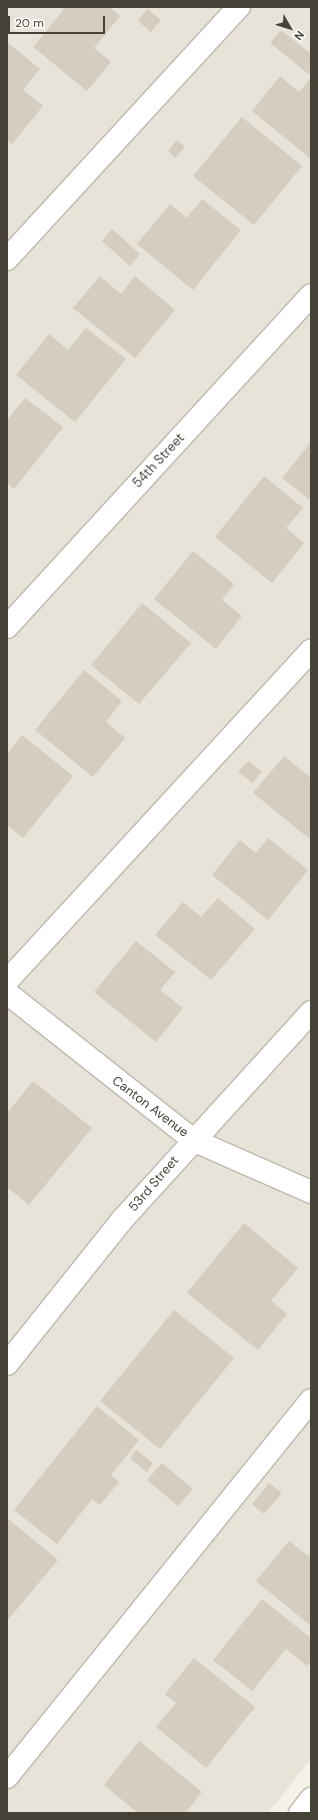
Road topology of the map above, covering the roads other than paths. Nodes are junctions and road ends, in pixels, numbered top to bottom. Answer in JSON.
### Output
{"nodes":[{"id":1,"x":239,"y":7,"type":"edge"},
{"id":2,"x":7,"y":259,"type":"edge"},
{"id":3,"x":311,"y":295,"type":"edge"},
{"id":4,"x":7,"y":627,"type":"edge"},
{"id":5,"x":311,"y":650,"type":"edge"},
{"id":6,"x":7,"y":981,"type":"edge"},
{"id":7,"x":7,"y":993,"type":"edge"},
{"id":8,"x":311,"y":1012,"type":"edge"},
{"id":9,"x":193,"y":1140,"type":"junction"},
{"id":10,"x":311,"y":1192,"type":"edge"},
{"id":11,"x":7,"y":1364,"type":"edge"},
{"id":12,"x":311,"y":1400,"type":"edge"},
{"id":13,"x":7,"y":1777,"type":"edge"},
{"id":14,"x":311,"y":1799,"type":"edge"},
{"id":15,"x":300,"y":1813,"type":"edge"}],
"edges":[{"from":1,"to":2,"type":"street"},
{"from":3,"to":4,"type":"street","name":"54th Street"},
{"from":5,"to":6,"type":"street"},
{"from":7,"to":9,"type":"street","name":"Canton Avenue"},
{"from":8,"to":9,"type":"street","name":"53rd Street"},
{"from":9,"to":10,"type":"street","name":"Canton Avenue"},
{"from":9,"to":11,"type":"street","name":"53rd Street"},
{"from":12,"to":13,"type":"street"},
{"from":14,"to":15,"type":"street"}]}
